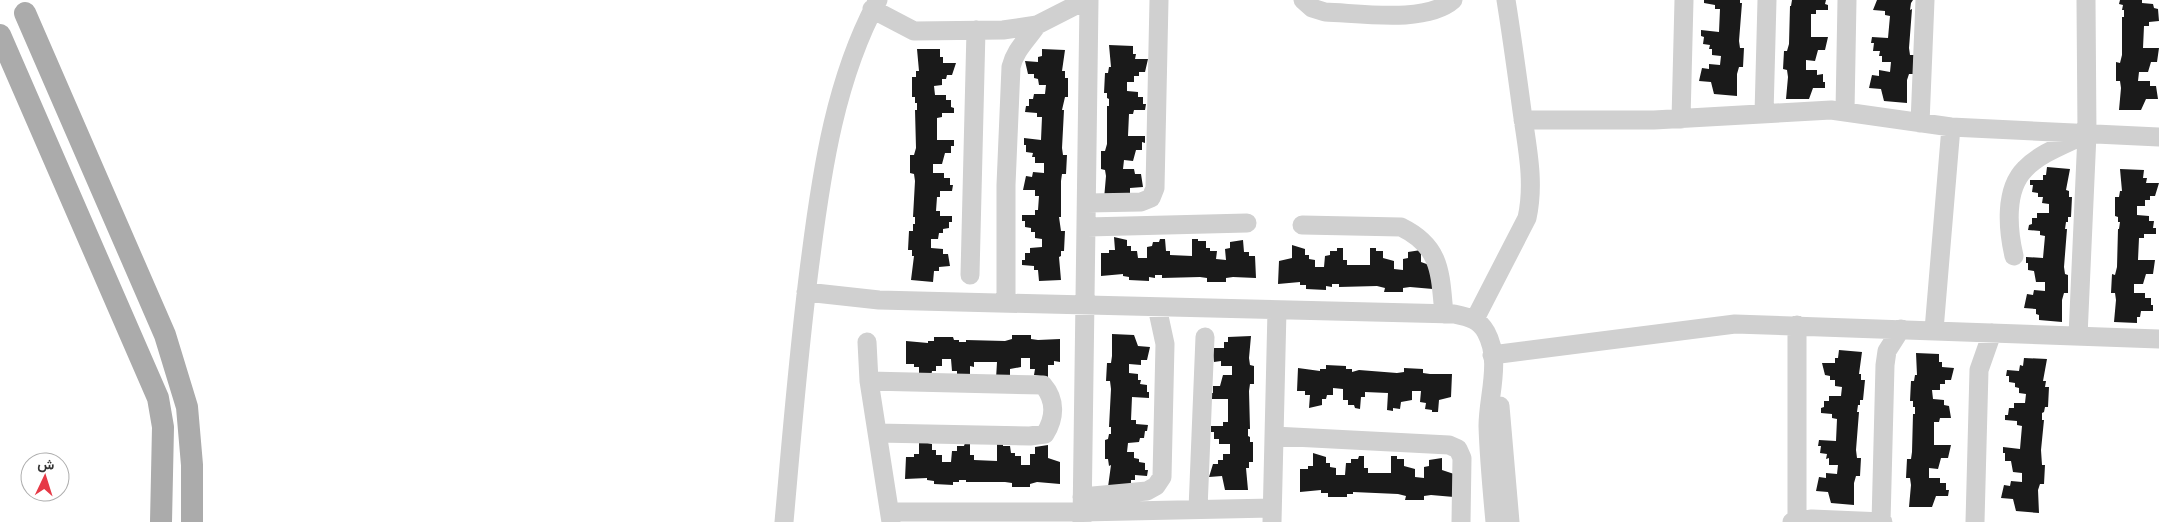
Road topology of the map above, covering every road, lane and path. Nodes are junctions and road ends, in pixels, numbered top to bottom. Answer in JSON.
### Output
{"nodes":[{"id":1,"x":1088,"y":0,"type":"edge"},
{"id":2,"x":1159,"y":0,"type":"edge"},
{"id":3,"x":1302,"y":0,"type":"edge"},
{"id":4,"x":1452,"y":0,"type":"edge"},
{"id":5,"x":1506,"y":0,"type":"edge"},
{"id":6,"x":1684,"y":0,"type":"edge"},
{"id":7,"x":1767,"y":0,"type":"edge"},
{"id":8,"x":1847,"y":0,"type":"edge"},
{"id":9,"x":1925,"y":0,"type":"edge"},
{"id":10,"x":2086,"y":0,"type":"edge"},
{"id":11,"x":875,"y":5,"type":"edge"},
{"id":12,"x":26,"y":6,"type":"edge"},
{"id":13,"x":1036,"y":25,"type":"junction"},
{"id":14,"x":0,"y":28,"type":"edge"},
{"id":15,"x":976,"y":30,"type":"junction"},
{"id":16,"x":0,"y":35,"type":"edge"},
{"id":17,"x":1845,"y":110,"type":"junction"},
{"id":18,"x":1764,"y":114,"type":"junction"},
{"id":19,"x":1681,"y":119,"type":"junction"},
{"id":20,"x":1523,"y":120,"type":"junction"},
{"id":21,"x":1920,"y":123,"type":"junction"},
{"id":22,"x":1951,"y":127,"type":"junction"},
{"id":23,"x":2087,"y":134,"type":"junction"},
{"id":24,"x":2159,"y":137,"type":"edge"},
{"id":25,"x":1087,"y":203,"type":"junction"},
{"id":26,"x":1247,"y":223,"type":"dead end"},
{"id":27,"x":1302,"y":225,"type":"dead end"},
{"id":28,"x":1087,"y":227,"type":"junction"},
{"id":29,"x":2014,"y":256,"type":"dead end"},
{"id":30,"x":970,"y":275,"type":"dead end"},
{"id":31,"x":806,"y":292,"type":"junction"},
{"id":32,"x":1006,"y":303,"type":"junction"},
{"id":33,"x":1086,"y":305,"type":"junction"},
{"id":34,"x":1157,"y":307,"type":"junction"},
{"id":35,"x":1277,"y":310,"type":"junction"},
{"id":36,"x":1444,"y":314,"type":"junction"},
{"id":37,"x":1475,"y":319,"type":"junction"},
{"id":38,"x":1797,"y":325,"type":"junction"},
{"id":39,"x":1901,"y":329,"type":"junction"},
{"id":40,"x":1934,"y":330,"type":"junction"},
{"id":41,"x":1992,"y":333,"type":"junction"},
{"id":42,"x":2078,"y":336,"type":"junction"},
{"id":43,"x":1205,"y":337,"type":"dead end"},
{"id":44,"x":2159,"y":339,"type":"edge"},
{"id":45,"x":867,"y":342,"type":"dead end"},
{"id":46,"x":1492,"y":355,"type":"junction"},
{"id":47,"x":869,"y":381,"type":"junction"},
{"id":48,"x":1494,"y":386,"type":"junction"},
{"id":49,"x":877,"y":433,"type":"junction"},
{"id":50,"x":1274,"y":436,"type":"junction"},
{"id":51,"x":1198,"y":509,"type":"junction"},
{"id":52,"x":1082,"y":510,"type":"edge"},
{"id":53,"x":1272,"y":515,"type":"edge"},
{"id":54,"x":891,"y":517,"type":"edge"},
{"id":55,"x":1795,"y":521,"type":"edge"},
{"id":56,"x":161,"y":522,"type":"edge"},
{"id":57,"x":192,"y":522,"type":"edge"},
{"id":58,"x":784,"y":522,"type":"edge"},
{"id":59,"x":1461,"y":522,"type":"edge"},
{"id":60,"x":1495,"y":522,"type":"edge"},
{"id":61,"x":1510,"y":522,"type":"edge"},
{"id":62,"x":1882,"y":522,"type":"edge"},
{"id":63,"x":1975,"y":522,"type":"edge"}],
"edges":[{"from":1,"to":13,"type":"street"},
{"from":1,"to":25,"type":"street"},
{"from":2,"to":25,"type":"street"},
{"from":3,"to":4,"type":"street"},
{"from":5,"to":20,"type":"street"},
{"from":6,"to":19,"type":"street"},
{"from":7,"to":18,"type":"street"},
{"from":8,"to":17,"type":"street"},
{"from":9,"to":21,"type":"street"},
{"from":10,"to":23,"type":"street"},
{"from":11,"to":15,"type":"street"},
{"from":11,"to":31,"type":"street"},
{"from":12,"to":14,"type":"main road"},
{"from":12,"to":57,"type":"main road"},
{"from":13,"to":15,"type":"street"},
{"from":13,"to":32,"type":"street"},
{"from":15,"to":30,"type":"street"},
{"from":16,"to":56,"type":"main road"},
{"from":17,"to":18,"type":"street"},
{"from":17,"to":21,"type":"street"},
{"from":18,"to":19,"type":"street"},
{"from":19,"to":20,"type":"street"},
{"from":20,"to":37,"type":"street"},
{"from":21,"to":22,"type":"street"},
{"from":22,"to":23,"type":"street"},
{"from":22,"to":40,"type":"street"},
{"from":23,"to":24,"type":"street"},
{"from":23,"to":29,"type":"street"},
{"from":23,"to":42,"type":"street"},
{"from":25,"to":28,"type":"street"},
{"from":26,"to":28,"type":"street"},
{"from":27,"to":36,"type":"street"},
{"from":28,"to":33,"type":"street"},
{"from":31,"to":32,"type":"street"},
{"from":31,"to":58,"type":"street"},
{"from":32,"to":33,"type":"street"},
{"from":33,"to":34,"type":"street"},
{"from":33,"to":52,"type":"street"},
{"from":34,"to":35,"type":"street"},
{"from":34,"to":52,"type":"street"},
{"from":35,"to":36,"type":"street"},
{"from":35,"to":50,"type":"street"},
{"from":36,"to":37,"type":"street"},
{"from":37,"to":46,"type":"street"},
{"from":38,"to":39,"type":"street"},
{"from":38,"to":46,"type":"street"},
{"from":38,"to":55,"type":"street"},
{"from":39,"to":40,"type":"street"},
{"from":39,"to":62,"type":"street"},
{"from":40,"to":41,"type":"street"},
{"from":41,"to":42,"type":"street"},
{"from":41,"to":63,"type":"street"},
{"from":42,"to":44,"type":"street"},
{"from":43,"to":51,"type":"street"},
{"from":45,"to":47,"type":"street"},
{"from":46,"to":48,"type":"street"},
{"from":47,"to":49,"type":"street"},
{"from":47,"to":49,"type":"street"},
{"from":48,"to":60,"type":"street"},
{"from":48,"to":61,"type":"street"},
{"from":49,"to":54,"type":"street"},
{"from":50,"to":53,"type":"street"},
{"from":50,"to":59,"type":"street"},
{"from":51,"to":52,"type":"street"},
{"from":51,"to":53,"type":"street"},
{"from":52,"to":54,"type":"street"},
{"from":55,"to":62,"type":"street"}]}
